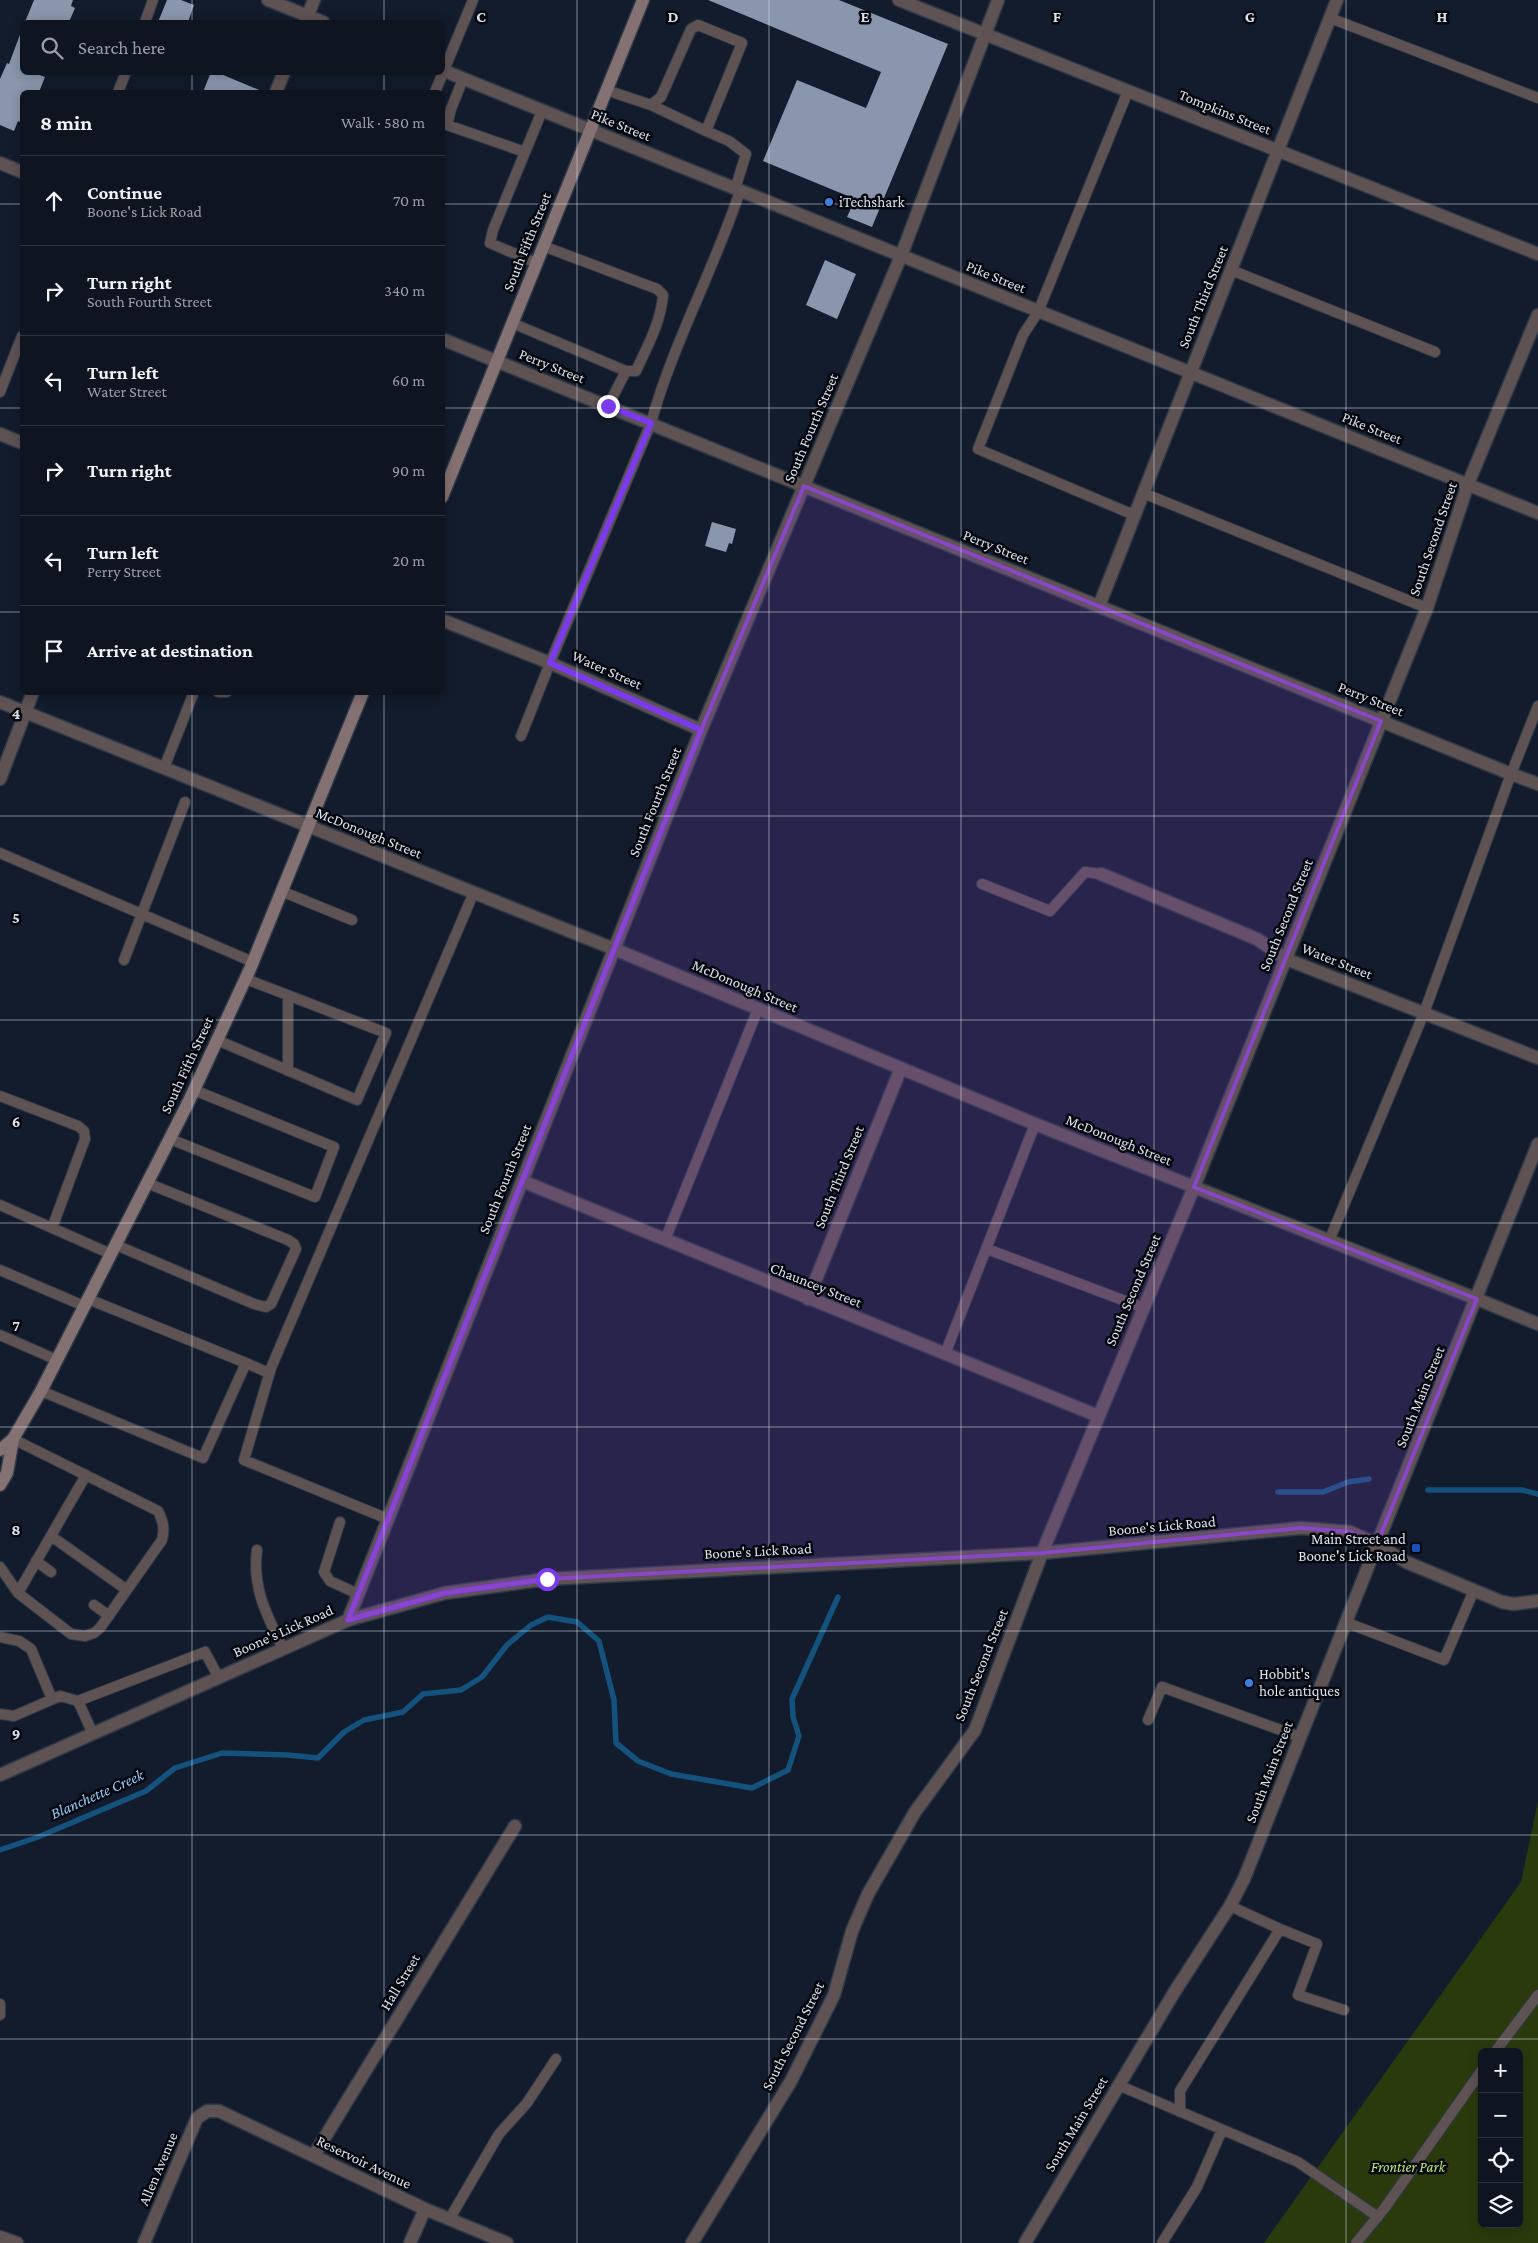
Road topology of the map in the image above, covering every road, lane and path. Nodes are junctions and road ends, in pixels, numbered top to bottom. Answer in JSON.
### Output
{"nodes":[{"id":1,"x":153,"y":0,"type":"edge"},
{"id":2,"x":268,"y":0,"type":"edge"},
{"id":3,"x":314,"y":0,"type":"edge"},
{"id":4,"x":473,"y":0,"type":"edge"},
{"id":5,"x":642,"y":0,"type":"edge"},
{"id":6,"x":899,"y":0,"type":"edge"},
{"id":7,"x":998,"y":0,"type":"edge"},
{"id":8,"x":1337,"y":0,"type":"edge"},
{"id":9,"x":1330,"y":18,"type":"junction"},
{"id":10,"x":306,"y":19,"type":"edge"},
{"id":11,"x":146,"y":20,"type":"edge"},
{"id":12,"x":985,"y":34,"type":"junction"},
{"id":13,"x":445,"y":66,"type":"edge"},
{"id":14,"x":445,"y":72,"type":"edge"},
{"id":15,"x":125,"y":75,"type":"edge"},
{"id":16,"x":283,"y":75,"type":"edge"},
{"id":17,"x":441,"y":75,"type":"edge"},
{"id":18,"x":463,"y":79,"type":"junction"},
{"id":19,"x":119,"y":90,"type":"edge"},
{"id":20,"x":277,"y":90,"type":"edge"},
{"id":21,"x":436,"y":90,"type":"edge"},
{"id":22,"x":606,"y":90,"type":"junction"},
{"id":23,"x":1128,"y":91,"type":"junction"},
{"id":24,"x":1538,"y":98,"type":"edge"},
{"id":25,"x":651,"y":105,"type":"junction"},
{"id":26,"x":542,"y":111,"type":"junction"},
{"id":27,"x":590,"y":130,"type":"junction"},
{"id":28,"x":706,"y":131,"type":"junction"},
{"id":29,"x":1278,"y":151,"type":"junction"},
{"id":30,"x":525,"y":152,"type":"junction"},
{"id":31,"x":0,"y":163,"type":"edge"},
{"id":32,"x":20,"y":171,"type":"edge"},
{"id":33,"x":737,"y":190,"type":"junction"},
{"id":34,"x":543,"y":246,"type":"junction"},
{"id":35,"x":1538,"y":254,"type":"edge"},
{"id":36,"x":901,"y":256,"type":"junction"},
{"id":37,"x":536,"y":263,"type":"junction"},
{"id":38,"x":1231,"y":270,"type":"junction"},
{"id":39,"x":1038,"y":312,"type":"junction"},
{"id":40,"x":1538,"y":315,"type":"edge"},
{"id":41,"x":512,"y":323,"type":"junction"},
{"id":42,"x":445,"y":340,"type":"edge"},
{"id":43,"x":20,"y":341,"type":"edge"},
{"id":44,"x":1435,"y":352,"type":"dead end"},
{"id":45,"x":497,"y":361,"type":"junction"},
{"id":46,"x":631,"y":371,"type":"junction"},
{"id":47,"x":1190,"y":373,"type":"junction"},
{"id":48,"x":0,"y":392,"type":"edge"},
{"id":49,"x":608,"y":406,"type":"junction"},
{"id":50,"x":651,"y":423,"type":"junction"},
{"id":51,"x":0,"y":434,"type":"edge"},
{"id":52,"x":20,"y":442,"type":"edge"},
{"id":53,"x":1468,"y":484,"type":"junction"},
{"id":54,"x":804,"y":486,"type":"junction"},
{"id":55,"x":445,"y":490,"type":"edge"},
{"id":56,"x":1143,"y":493,"type":"junction"},
{"id":57,"x":1538,"y":513,"type":"edge"},
{"id":58,"x":1134,"y":516,"type":"junction"},
{"id":59,"x":1099,"y":606,"type":"junction"},
{"id":60,"x":1427,"y":608,"type":"junction"},
{"id":61,"x":445,"y":621,"type":"edge"},
{"id":62,"x":550,"y":663,"type":"junction"},
{"id":63,"x":33,"y":695,"type":"edge"},
{"id":64,"x":193,"y":695,"type":"edge"},
{"id":65,"x":361,"y":695,"type":"edge"},
{"id":66,"x":0,"y":702,"type":"edge"},
{"id":67,"x":1538,"y":706,"type":"edge"},
{"id":68,"x":25,"y":712,"type":"junction"},
{"id":69,"x":1381,"y":721,"type":"junction"},
{"id":70,"x":701,"y":730,"type":"junction"},
{"id":71,"x":522,"y":736,"type":"dead end"},
{"id":72,"x":164,"y":768,"type":"junction"},
{"id":73,"x":1511,"y":774,"type":"junction"},
{"id":74,"x":0,"y":779,"type":"edge"},
{"id":75,"x":1538,"y":784,"type":"edge"},
{"id":76,"x":185,"y":802,"type":"dead end"},
{"id":77,"x":307,"y":826,"type":"junction"},
{"id":78,"x":0,"y":852,"type":"edge"},
{"id":79,"x":1101,"y":874,"type":"joint"},
{"id":80,"x":982,"y":884,"type":"dead end"},
{"id":81,"x":281,"y":891,"type":"junction"},
{"id":82,"x":474,"y":892,"type":"junction"},
{"id":83,"x":141,"y":914,"type":"junction"},
{"id":84,"x":352,"y":920,"type":"dead end"},
{"id":85,"x":614,"y":949,"type":"junction"},
{"id":86,"x":1286,"y":959,"type":"junction"},
{"id":87,"x":124,"y":960,"type":"dead end"},
{"id":88,"x":253,"y":962,"type":"junction"},
{"id":89,"x":246,"y":979,"type":"junction"},
{"id":90,"x":288,"y":996,"type":"junction"},
{"id":91,"x":758,"y":1009,"type":"junction"},
{"id":92,"x":1424,"y":1014,"type":"junction"},
{"id":93,"x":217,"y":1040,"type":"junction"},
{"id":94,"x":1538,"y":1058,"type":"edge"},
{"id":95,"x":900,"y":1068,"type":"junction"},
{"id":96,"x":288,"y":1071,"type":"junction"},
{"id":97,"x":194,"y":1090,"type":"junction"},
{"id":98,"x":0,"y":1096,"type":"edge"},
{"id":99,"x":1034,"y":1124,"type":"junction"},
{"id":100,"x":170,"y":1139,"type":"junction"},
{"id":101,"x":1538,"y":1144,"type":"edge"},
{"id":102,"x":522,"y":1181,"type":"junction"},
{"id":103,"x":147,"y":1183,"type":"junction"},
{"id":104,"x":1194,"y":1187,"type":"junction"},
{"id":105,"x":0,"y":1205,"type":"edge"},
{"id":106,"x":52,"y":1228,"type":"junction"},
{"id":107,"x":665,"y":1240,"type":"junction"},
{"id":108,"x":1329,"y":1241,"type":"junction"},
{"id":109,"x":114,"y":1249,"type":"junction"},
{"id":110,"x":987,"y":1249,"type":"junction"},
{"id":111,"x":0,"y":1270,"type":"edge"},
{"id":112,"x":808,"y":1299,"type":"junction"},
{"id":113,"x":1477,"y":1300,"type":"junction"},
{"id":114,"x":86,"y":1303,"type":"junction"},
{"id":115,"x":1144,"y":1308,"type":"junction"},
{"id":116,"x":1538,"y":1324,"type":"edge"},
{"id":117,"x":0,"y":1335,"type":"edge"},
{"id":118,"x":945,"y":1354,"type":"junction"},
{"id":119,"x":57,"y":1360,"type":"junction"},
{"id":120,"x":246,"y":1364,"type":"junction"},
{"id":121,"x":269,"y":1372,"type":"junction"},
{"id":122,"x":41,"y":1391,"type":"junction"},
{"id":123,"x":1098,"y":1416,"type":"junction"},
{"id":124,"x":13,"y":1439,"type":"junction"},
{"id":125,"x":0,"y":1450,"type":"edge"},
{"id":126,"x":86,"y":1475,"type":"junction"},
{"id":127,"x":0,"y":1485,"type":"edge"},
{"id":128,"x":388,"y":1519,"type":"junction"},
{"id":129,"x":340,"y":1522,"type":"dead end"},
{"id":130,"x":51,"y":1536,"type":"junction"},
{"id":131,"x":1378,"y":1544,"type":"junction"},
{"id":132,"x":257,"y":1550,"type":"dead end"},
{"id":133,"x":1042,"y":1554,"type":"junction"},
{"id":134,"x":36,"y":1561,"type":"junction"},
{"id":135,"x":2,"y":1572,"type":"edge"},
{"id":136,"x":51,"y":1572,"type":"dead end"},
{"id":137,"x":126,"y":1590,"type":"junction"},
{"id":138,"x":1474,"y":1590,"type":"junction"},
{"id":139,"x":18,"y":1593,"type":"junction"},
{"id":140,"x":358,"y":1594,"type":"junction"},
{"id":141,"x":1538,"y":1601,"type":"edge"},
{"id":142,"x":94,"y":1605,"type":"dead end"},
{"id":143,"x":109,"y":1616,"type":"junction"},
{"id":144,"x":348,"y":1620,"type":"junction"},
{"id":145,"x":1345,"y":1622,"type":"junction"},
{"id":146,"x":0,"y":1637,"type":"edge"},
{"id":147,"x":283,"y":1649,"type":"junction"},
{"id":148,"x":218,"y":1678,"type":"junction"},
{"id":149,"x":52,"y":1699,"type":"junction"},
{"id":150,"x":78,"y":1701,"type":"junction"},
{"id":151,"x":0,"y":1714,"type":"edge"},
{"id":152,"x":1148,"y":1720,"type":"dead end"},
{"id":153,"x":93,"y":1734,"type":"junction"},
{"id":154,"x":1300,"y":1737,"type":"junction"},
{"id":155,"x":0,"y":1775,"type":"edge"},
{"id":156,"x":515,"y":1826,"type":"dead end"},
{"id":157,"x":1230,"y":1906,"type":"junction"},
{"id":158,"x":1280,"y":1928,"type":"junction"},
{"id":159,"x":1538,"y":1995,"type":"edge"},
{"id":160,"x":0,"y":2004,"type":"edge"},
{"id":161,"x":1344,"y":2010,"type":"dead end"},
{"id":162,"x":0,"y":2015,"type":"edge"},
{"id":163,"x":1498,"y":2048,"type":"edge"},
{"id":164,"x":556,"y":2059,"type":"dead end"},
{"id":165,"x":1478,"y":2076,"type":"edge"},
{"id":166,"x":1118,"y":2085,"type":"junction"},
{"id":167,"x":207,"y":2111,"type":"joint"},
{"id":168,"x":1180,"y":2112,"type":"junction"},
{"id":169,"x":1222,"y":2130,"type":"junction"},
{"id":170,"x":314,"y":2155,"type":"junction"},
{"id":171,"x":424,"y":2209,"type":"junction"},
{"id":172,"x":1378,"y":2217,"type":"junction"},
{"id":173,"x":450,"y":2218,"type":"junction"},
{"id":174,"x":0,"y":2236,"type":"edge"},
{"id":175,"x":17,"y":2243,"type":"edge"},
{"id":176,"x":144,"y":2243,"type":"edge"},
{"id":177,"x":410,"y":2243,"type":"edge"},
{"id":178,"x":507,"y":2243,"type":"edge"},
{"id":179,"x":692,"y":2243,"type":"edge"},
{"id":180,"x":1025,"y":2243,"type":"edge"},
{"id":181,"x":1162,"y":2243,"type":"edge"},
{"id":182,"x":1356,"y":2243,"type":"edge"}],
"edges":[{"from":1,"to":11,"type":"lane"},
{"from":2,"to":10,"type":"street"},
{"from":3,"to":10,"type":"street"},
{"from":4,"to":13,"type":"lane"},
{"from":5,"to":22,"type":"main road","name":"South Fifth Street"},
{"from":6,"to":12,"type":"street","name":"Tompkins Street"},
{"from":7,"to":12,"type":"street","name":"South Fourth Street"},
{"from":8,"to":9,"type":"street","name":"South Third Street"},
{"from":9,"to":24,"type":"lane"},
{"from":9,"to":29,"type":"street","name":"South Third Street"},
{"from":12,"to":23,"type":"street","name":"Tompkins Street"},
{"from":12,"to":36,"type":"street","name":"South Fourth Street"},
{"from":14,"to":18,"type":"street","name":"Pike Street"},
{"from":15,"to":19,"type":"lane"},
{"from":16,"to":20,"type":"street"},
{"from":17,"to":21,"type":"lane"},
{"from":18,"to":26,"type":"street","name":"Pike Street"},
{"from":18,"to":30,"type":"lane"},
{"from":22,"to":25,"type":"lane"},
{"from":22,"to":27,"type":"main road","name":"South Fifth Street"},
{"from":23,"to":29,"type":"street","name":"Tompkins Street"},
{"from":23,"to":39,"type":"lane"},
{"from":25,"to":28,"type":"lane"},
{"from":25,"to":28,"type":"lane"},
{"from":26,"to":27,"type":"street","name":"Pike Street"},
{"from":26,"to":30,"type":"lane"},
{"from":27,"to":33,"type":"street","name":"Pike Street"},
{"from":27,"to":34,"type":"main road","name":"South Fifth Street"},
{"from":28,"to":33,"type":"lane"},
{"from":29,"to":35,"type":"street","name":"Tompkins Street"},
{"from":29,"to":38,"type":"street","name":"South Third Street"},
{"from":30,"to":37,"type":"lane"},
{"from":31,"to":32,"type":"street"},
{"from":33,"to":36,"type":"street","name":"Pike Street"},
{"from":33,"to":50,"type":"lane"},
{"from":34,"to":37,"type":"main road","name":"South Fifth Street"},
{"from":34,"to":46,"type":"lane"},
{"from":36,"to":39,"type":"street","name":"Pike Street"},
{"from":36,"to":54,"type":"street","name":"South Fourth Street"},
{"from":37,"to":41,"type":"main road","name":"South Fifth Street"},
{"from":38,"to":44,"type":"lane"},
{"from":38,"to":47,"type":"street","name":"South Third Street"},
{"from":39,"to":47,"type":"street","name":"Pike Street"},
{"from":39,"to":58,"type":"lane"},
{"from":40,"to":53,"type":"street","name":"South Second Street"},
{"from":41,"to":45,"type":"main road","name":"South Fifth Street"},
{"from":41,"to":46,"type":"lane"},
{"from":42,"to":45,"type":"street","name":"Perry Street"},
{"from":43,"to":48,"type":"lane"},
{"from":45,"to":49,"type":"street","name":"Perry Street"},
{"from":45,"to":55,"type":"main road","name":"South Fifth Street"},
{"from":46,"to":49,"type":"lane"},
{"from":47,"to":53,"type":"street","name":"Pike Street"},
{"from":47,"to":56,"type":"street","name":"South Third Street"},
{"from":49,"to":50,"type":"street","name":"Perry Street"},
{"from":50,"to":54,"type":"street","name":"Perry Street"},
{"from":50,"to":62,"type":"lane"},
{"from":51,"to":52,"type":"street"},
{"from":53,"to":57,"type":"street","name":"Pike Street"},
{"from":53,"to":60,"type":"street","name":"South Second Street"},
{"from":54,"to":59,"type":"street","name":"Perry Street"},
{"from":54,"to":70,"type":"street","name":"South Fourth Street"},
{"from":56,"to":58,"type":"street","name":"South Third Street"},
{"from":56,"to":60,"type":"lane"},
{"from":58,"to":59,"type":"street","name":"South Third Street"},
{"from":59,"to":69,"type":"street","name":"Perry Street"},
{"from":60,"to":69,"type":"street","name":"South Second Street"},
{"from":61,"to":62,"type":"street","name":"Water Street"},
{"from":62,"to":70,"type":"street","name":"Water Street"},
{"from":62,"to":71,"type":"lane"},
{"from":63,"to":68,"type":"street"},
{"from":64,"to":72,"type":"lane"},
{"from":65,"to":77,"type":"main road","name":"South Fifth Street"},
{"from":66,"to":68,"type":"street","name":"McDonough Street"},
{"from":67,"to":73,"type":"lane"},
{"from":68,"to":72,"type":"street","name":"McDonough Street"},
{"from":68,"to":74,"type":"street"},
{"from":69,"to":73,"type":"street","name":"Perry Street"},
{"from":69,"to":86,"type":"street","name":"South Second Street"},
{"from":70,"to":85,"type":"street","name":"South Fourth Street"},
{"from":72,"to":77,"type":"street","name":"McDonough Street"},
{"from":73,"to":75,"type":"street","name":"Perry Street"},
{"from":73,"to":92,"type":"lane"},
{"from":76,"to":83,"type":"lane"},
{"from":77,"to":81,"type":"main road","name":"South Fifth Street"},
{"from":77,"to":82,"type":"street","name":"McDonough Street"},
{"from":78,"to":83,"type":"lane"},
{"from":79,"to":80,"type":"lane"},
{"from":79,"to":86,"type":"street","name":"Water Street"},
{"from":81,"to":84,"type":"lane"},
{"from":81,"to":88,"type":"main road","name":"South Fifth Street"},
{"from":82,"to":85,"type":"street","name":"McDonough Street"},
{"from":82,"to":121,"type":"lane"},
{"from":83,"to":87,"type":"lane"},
{"from":83,"to":88,"type":"lane"},
{"from":85,"to":91,"type":"street","name":"McDonough Street"},
{"from":85,"to":102,"type":"street","name":"South Fourth Street"},
{"from":86,"to":92,"type":"street","name":"Water Street"},
{"from":86,"to":104,"type":"street","name":"South Second Street"},
{"from":88,"to":89,"type":"main road","name":"South Fifth Street"},
{"from":89,"to":90,"type":"lane"},
{"from":89,"to":93,"type":"main road","name":"South Fifth Street"},
{"from":90,"to":96,"type":"lane"},
{"from":90,"to":96,"type":"lane"},
{"from":91,"to":95,"type":"street","name":"McDonough Street"},
{"from":91,"to":107,"type":"lane"},
{"from":92,"to":94,"type":"street","name":"Water Street"},
{"from":92,"to":108,"type":"lane"},
{"from":93,"to":96,"type":"lane"},
{"from":93,"to":97,"type":"main road","name":"South Fifth Street"},
{"from":95,"to":99,"type":"street","name":"McDonough Street"},
{"from":95,"to":112,"type":"street","name":"South Third Street"},
{"from":97,"to":100,"type":"main road","name":"South Fifth Street"},
{"from":97,"to":100,"type":"lane"},
{"from":98,"to":106,"type":"lane"},
{"from":99,"to":104,"type":"street","name":"McDonough Street"},
{"from":99,"to":110,"type":"lane"},
{"from":100,"to":103,"type":"main road","name":"South Fifth Street"},
{"from":101,"to":113,"type":"street","name":"South Main Street"},
{"from":102,"to":107,"type":"street","name":"Chauncey Street"},
{"from":102,"to":128,"type":"street","name":"South Fourth Street"},
{"from":103,"to":109,"type":"main road","name":"South Fifth Street"},
{"from":103,"to":109,"type":"lane"},
{"from":104,"to":108,"type":"street","name":"McDonough Street"},
{"from":104,"to":115,"type":"street","name":"South Second Street"},
{"from":105,"to":106,"type":"lane"},
{"from":106,"to":109,"type":"lane"},
{"from":107,"to":112,"type":"street","name":"Chauncey Street"},
{"from":108,"to":113,"type":"street","name":"McDonough Street"},
{"from":109,"to":114,"type":"main road","name":"South Fifth Street"},
{"from":110,"to":115,"type":"lane"},
{"from":110,"to":118,"type":"lane"},
{"from":111,"to":114,"type":"lane"},
{"from":112,"to":118,"type":"street","name":"Chauncey Street"},
{"from":113,"to":116,"type":"street","name":"McDonough Street"},
{"from":113,"to":131,"type":"street","name":"South Main Street"},
{"from":114,"to":119,"type":"main road","name":"South Fifth Street"},
{"from":114,"to":120,"type":"lane"},
{"from":115,"to":123,"type":"street","name":"South Second Street"},
{"from":117,"to":119,"type":"lane"},
{"from":118,"to":123,"type":"street","name":"Chauncey Street"},
{"from":119,"to":122,"type":"main road","name":"South Fifth Street"},
{"from":120,"to":121,"type":"lane"},
{"from":120,"to":122,"type":"lane"},
{"from":121,"to":128,"type":"lane"},
{"from":122,"to":124,"type":"main road","name":"South Fifth Street"},
{"from":123,"to":133,"type":"street","name":"South Second Street"},
{"from":124,"to":125,"type":"main road","name":"South Fifth Street"},
{"from":124,"to":126,"type":"lane"},
{"from":124,"to":127,"type":"main road","name":"South Fifth Street"},
{"from":126,"to":130,"type":"lane"},
{"from":126,"to":137,"type":"lane"},
{"from":128,"to":140,"type":"street","name":"South Fourth Street"},
{"from":129,"to":140,"type":"lane"},
{"from":130,"to":134,"type":"lane"},
{"from":130,"to":137,"type":"lane"},
{"from":131,"to":133,"type":"street","name":"Boone's Lick Road"},
{"from":131,"to":138,"type":"street","name":"Boone's Lick Road"},
{"from":131,"to":145,"type":"street","name":"South Main Street"},
{"from":132,"to":147,"type":"lane"},
{"from":133,"to":144,"type":"street","name":"Boone's Lick Road"},
{"from":133,"to":179,"type":"street","name":"South Second Street"},
{"from":134,"to":136,"type":"lane"},
{"from":134,"to":139,"type":"lane"},
{"from":135,"to":139,"type":"lane"},
{"from":137,"to":143,"type":"lane"},
{"from":138,"to":141,"type":"street","name":"Boone's Lick Road"},
{"from":138,"to":145,"type":"lane"},
{"from":139,"to":143,"type":"lane"},
{"from":140,"to":144,"type":"street","name":"South Fourth Street"},
{"from":142,"to":143,"type":"lane"},
{"from":144,"to":147,"type":"street","name":"Boone's Lick Road"},
{"from":145,"to":154,"type":"street","name":"South Main Street"},
{"from":146,"to":149,"type":"lane"},
{"from":147,"to":148,"type":"street","name":"Boone's Lick Road"},
{"from":148,"to":150,"type":"lane"},
{"from":148,"to":153,"type":"street","name":"Boone's Lick Road"},
{"from":149,"to":150,"type":"lane"},
{"from":149,"to":151,"type":"lane"},
{"from":150,"to":153,"type":"lane"},
{"from":152,"to":154,"type":"lane"},
{"from":153,"to":155,"type":"street","name":"Boone's Lick Road"},
{"from":154,"to":157,"type":"street","name":"South Main Street"},
{"from":156,"to":170,"type":"street","name":"Hall Street"},
{"from":157,"to":158,"type":"lane"},
{"from":157,"to":166,"type":"street","name":"South Main Street"},
{"from":158,"to":161,"type":"lane"},
{"from":158,"to":168,"type":"lane"},
{"from":159,"to":163,"type":"lane"},
{"from":160,"to":162,"type":"lane"},
{"from":164,"to":173,"type":"lane"},
{"from":165,"to":172,"type":"lane"},
{"from":166,"to":168,"type":"lane"},
{"from":166,"to":180,"type":"street","name":"South Main Street"},
{"from":167,"to":170,"type":"street","name":"Reservoir Avenue"},
{"from":167,"to":176,"type":"street","name":"Allen Avenue"},
{"from":168,"to":169,"type":"lane"},
{"from":169,"to":172,"type":"lane"},
{"from":169,"to":181,"type":"lane"},
{"from":170,"to":171,"type":"street","name":"Reservoir Avenue"},
{"from":171,"to":173,"type":"street","name":"Reservoir Avenue"},
{"from":171,"to":177,"type":"street"},
{"from":172,"to":182,"type":"lane"},
{"from":173,"to":178,"type":"street","name":"Reservoir Avenue"},
{"from":174,"to":175,"type":"street"}]}
